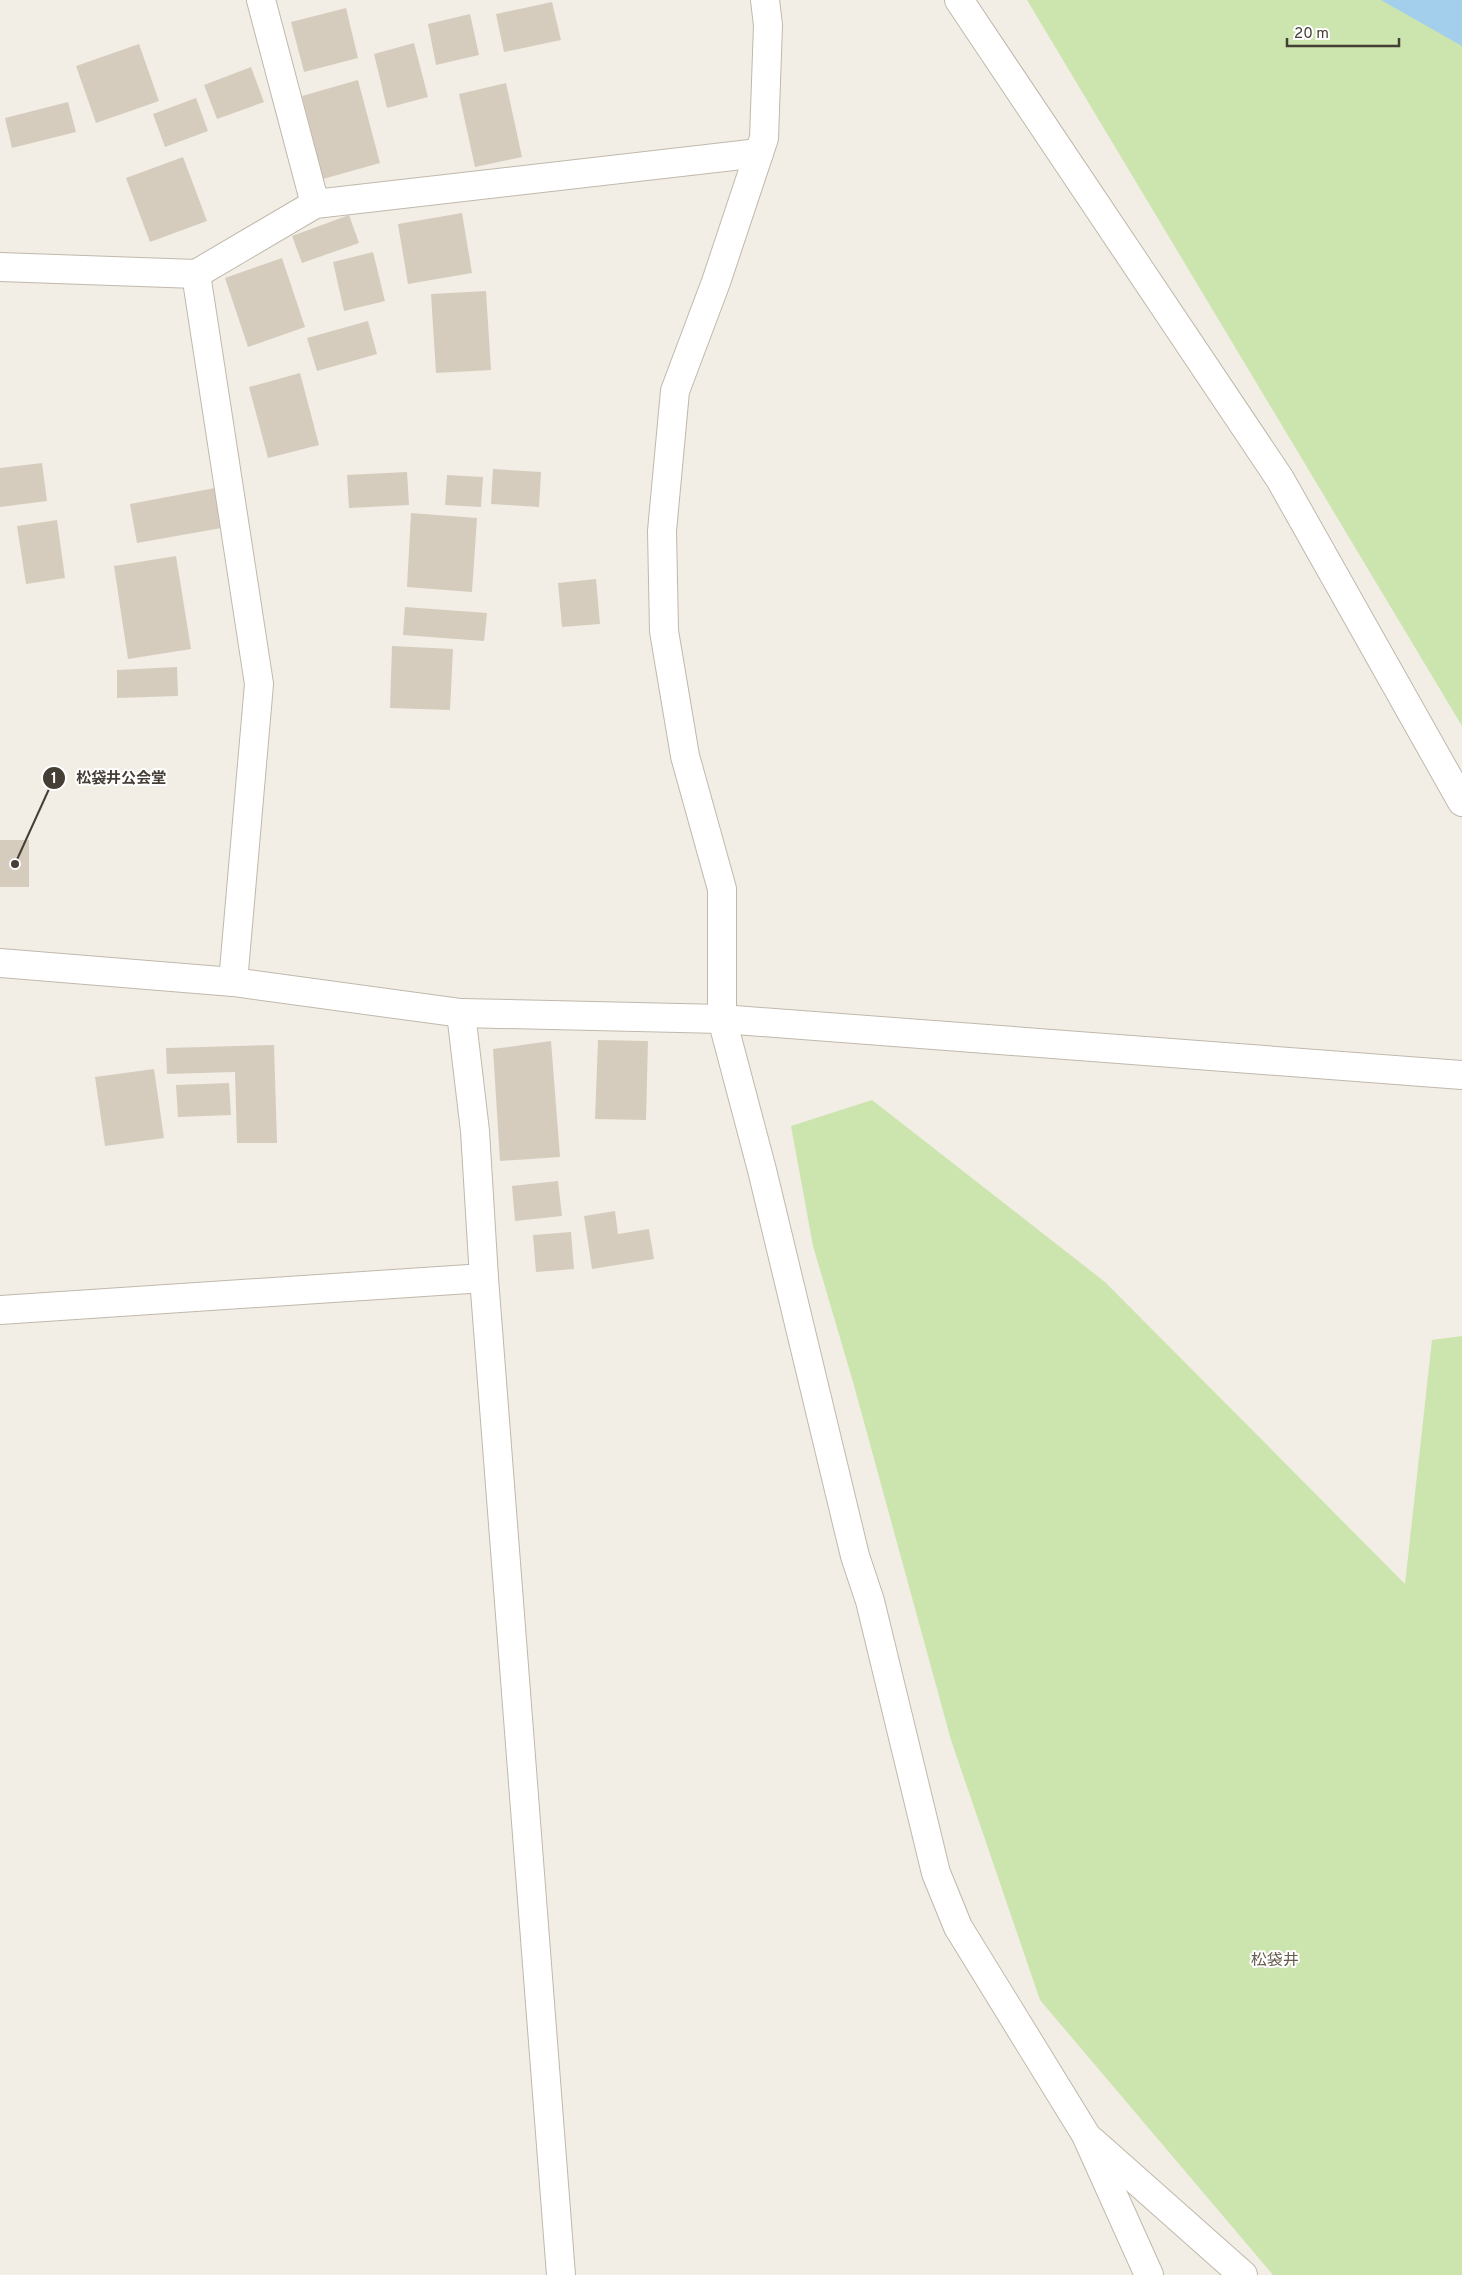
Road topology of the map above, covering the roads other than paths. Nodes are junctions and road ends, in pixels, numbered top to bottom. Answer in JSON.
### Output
{"nodes":[{"id":1,"x":261,"y":0,"type":"edge"},
{"id":2,"x":765,"y":0,"type":"edge"},
{"id":3,"x":959,"y":0,"type":"edge"},
{"id":4,"x":759,"y":153,"type":"junction"},
{"id":5,"x":314,"y":204,"type":"junction"},
{"id":6,"x":0,"y":267,"type":"edge"},
{"id":7,"x":196,"y":274,"type":"junction"},
{"id":8,"x":1462,"y":802,"type":"edge"},
{"id":9,"x":0,"y":963,"type":"edge"},
{"id":10,"x":233,"y":982,"type":"junction"},
{"id":11,"x":461,"y":1013,"type":"junction"},
{"id":12,"x":722,"y":1019,"type":"junction"},
{"id":13,"x":1462,"y":1075,"type":"edge"},
{"id":14,"x":484,"y":1278,"type":"junction"},
{"id":15,"x":0,"y":1310,"type":"edge"},
{"id":16,"x":1086,"y":2135,"type":"junction"},
{"id":17,"x":561,"y":2275,"type":"edge"},
{"id":18,"x":1149,"y":2275,"type":"edge"},
{"id":19,"x":1243,"y":2275,"type":"edge"}],
"edges":[{"from":1,"to":5,"type":"street"},
{"from":2,"to":4,"type":"street"},
{"from":3,"to":8,"type":"street"},
{"from":4,"to":5,"type":"street"},
{"from":4,"to":12,"type":"street"},
{"from":5,"to":7,"type":"street"},
{"from":6,"to":7,"type":"street"},
{"from":7,"to":10,"type":"street"},
{"from":9,"to":10,"type":"street"},
{"from":10,"to":11,"type":"street"},
{"from":11,"to":12,"type":"street"},
{"from":11,"to":14,"type":"street"},
{"from":12,"to":13,"type":"street"},
{"from":12,"to":16,"type":"street"},
{"from":14,"to":15,"type":"street"},
{"from":14,"to":17,"type":"street"},
{"from":16,"to":18,"type":"street"},
{"from":16,"to":19,"type":"street"}]}
